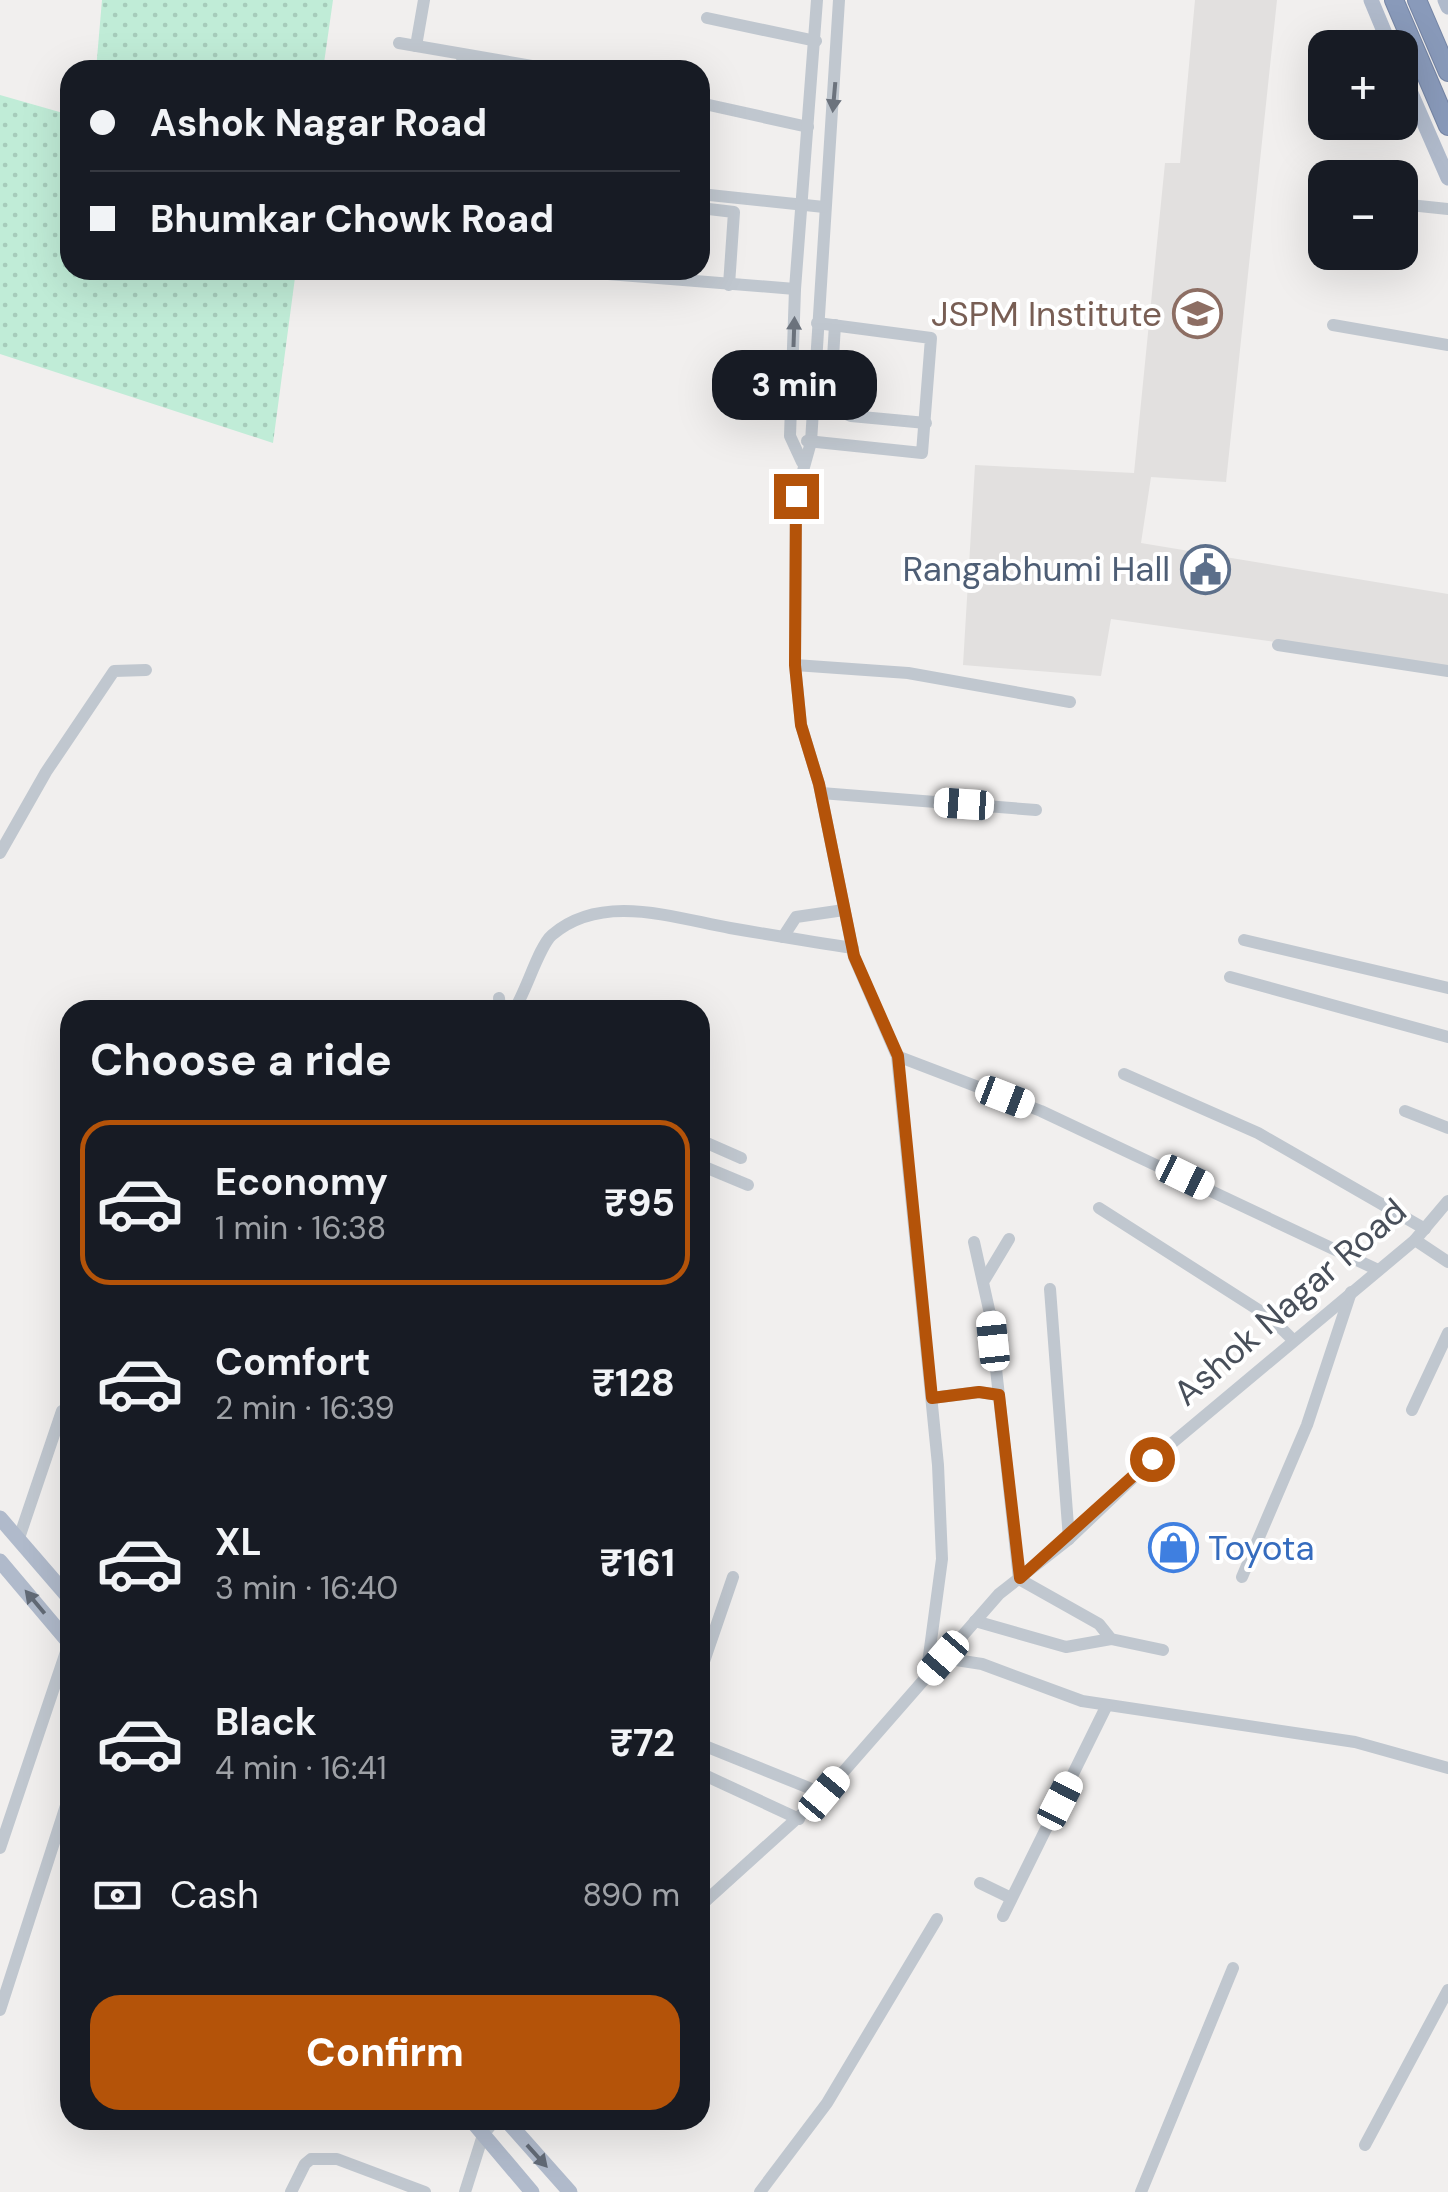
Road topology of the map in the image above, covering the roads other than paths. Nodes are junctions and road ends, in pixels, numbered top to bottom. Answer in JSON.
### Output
{"nodes":[{"id":1,"x":424,"y":0,"type":"edge"},
{"id":2,"x":817,"y":0,"type":"edge"},
{"id":3,"x":840,"y":0,"type":"edge"},
{"id":4,"x":1372,"y":0,"type":"edge"},
{"id":5,"x":1394,"y":0,"type":"edge"},
{"id":6,"x":1417,"y":0,"type":"edge"},
{"id":7,"x":1445,"y":0,"type":"edge"},
{"id":8,"x":1448,"y":7,"type":"edge"},
{"id":9,"x":707,"y":18,"type":"dead end"},
{"id":10,"x":1384,"y":30,"type":"edge"},
{"id":11,"x":816,"y":41,"type":"junction"},
{"id":12,"x":399,"y":43,"type":"dead end"},
{"id":13,"x":416,"y":46,"type":"junction"},
{"id":14,"x":497,"y":60,"type":"edge"},
{"id":15,"x":1448,"y":72,"type":"edge"},
{"id":16,"x":710,"y":105,"type":"edge"},
{"id":17,"x":1418,"y":109,"type":"edge"},
{"id":18,"x":1448,"y":126,"type":"edge"},
{"id":19,"x":808,"y":127,"type":"junction"},
{"id":20,"x":1448,"y":178,"type":"edge"},
{"id":21,"x":710,"y":195,"type":"edge"},
{"id":22,"x":801,"y":205,"type":"junction"},
{"id":23,"x":1418,"y":206,"type":"edge"},
{"id":24,"x":824,"y":207,"type":"junction"},
{"id":25,"x":710,"y":209,"type":"edge"},
{"id":26,"x":1448,"y":209,"type":"edge"},
{"id":27,"x":691,"y":280,"type":"edge"},
{"id":28,"x":729,"y":285,"type":"junction"},
{"id":29,"x":795,"y":289,"type":"junction"},
{"id":30,"x":816,"y":323,"type":"junction"},
{"id":31,"x":835,"y":325,"type":"junction"},
{"id":32,"x":1333,"y":325,"type":"dead end"},
{"id":33,"x":1448,"y":345,"type":"edge"},
{"id":34,"x":926,"y":423,"type":"junction"},
{"id":35,"x":790,"y":436,"type":"junction"},
{"id":36,"x":811,"y":442,"type":"junction"},
{"id":37,"x":802,"y":462,"type":"junction"},
{"id":38,"x":1278,"y":645,"type":"dead end"},
{"id":39,"x":795,"y":665,"type":"junction"},
{"id":40,"x":146,"y":670,"type":"dead end"},
{"id":41,"x":1448,"y":671,"type":"edge"},
{"id":42,"x":1070,"y":702,"type":"dead end"},
{"id":43,"x":821,"y":793,"type":"junction"},
{"id":44,"x":1036,"y":810,"type":"dead end"},
{"id":45,"x":0,"y":853,"type":"edge"},
{"id":46,"x":844,"y":910,"type":"junction"},
{"id":47,"x":784,"y":937,"type":"junction"},
{"id":48,"x":1244,"y":940,"type":"dead end"},
{"id":49,"x":853,"y":948,"type":"junction"},
{"id":50,"x":1230,"y":977,"type":"dead end"},
{"id":51,"x":1448,"y":988,"type":"edge"},
{"id":52,"x":519,"y":1000,"type":"edge"},
{"id":53,"x":1448,"y":1038,"type":"edge"},
{"id":54,"x":898,"y":1056,"type":"junction"},
{"id":55,"x":1124,"y":1074,"type":"dead end"},
{"id":56,"x":1405,"y":1110,"type":"dead end"},
{"id":57,"x":1448,"y":1128,"type":"edge"},
{"id":58,"x":710,"y":1144,"type":"edge"},
{"id":59,"x":742,"y":1158,"type":"dead end"},
{"id":60,"x":710,"y":1169,"type":"edge"},
{"id":61,"x":748,"y":1184,"type":"dead end"},
{"id":62,"x":1448,"y":1201,"type":"edge"},
{"id":63,"x":1100,"y":1208,"type":"dead end"},
{"id":64,"x":1425,"y":1228,"type":"junction"},
{"id":65,"x":1008,"y":1239,"type":"dead end"},
{"id":66,"x":1415,"y":1240,"type":"junction"},
{"id":67,"x":974,"y":1242,"type":"dead end"},
{"id":68,"x":1447,"y":1264,"type":"edge"},
{"id":69,"x":1378,"y":1270,"type":"junction"},
{"id":70,"x":985,"y":1279,"type":"junction"},
{"id":71,"x":1050,"y":1289,"type":"dead end"},
{"id":72,"x":1352,"y":1292,"type":"junction"},
{"id":73,"x":1448,"y":1333,"type":"edge"},
{"id":74,"x":1293,"y":1340,"type":"junction"},
{"id":75,"x":999,"y":1395,"type":"junction"},
{"id":76,"x":932,"y":1398,"type":"junction"},
{"id":77,"x":1412,"y":1410,"type":"dead end"},
{"id":78,"x":60,"y":1418,"type":"edge"},
{"id":79,"x":0,"y":1518,"type":"edge"},
{"id":80,"x":19,"y":1538,"type":"junction"},
{"id":81,"x":1069,"y":1539,"type":"junction"},
{"id":82,"x":0,"y":1561,"type":"edge"},
{"id":83,"x":733,"y":1577,"type":"dead end"},
{"id":84,"x":1242,"y":1577,"type":"dead end"},
{"id":85,"x":1020,"y":1578,"type":"junction"},
{"id":86,"x":60,"y":1588,"type":"edge"},
{"id":87,"x":975,"y":1621,"type":"junction"},
{"id":88,"x":60,"y":1632,"type":"edge"},
{"id":89,"x":1111,"y":1640,"type":"junction"},
{"id":90,"x":710,"y":1644,"type":"edge"},
{"id":91,"x":1163,"y":1650,"type":"dead end"},
{"id":92,"x":943,"y":1658,"type":"junction"},
{"id":93,"x":60,"y":1670,"type":"edge"},
{"id":94,"x":926,"y":1678,"type":"junction"},
{"id":95,"x":1108,"y":1705,"type":"junction"},
{"id":96,"x":710,"y":1750,"type":"edge"},
{"id":97,"x":1448,"y":1768,"type":"edge"},
{"id":98,"x":710,"y":1778,"type":"edge"},
{"id":99,"x":824,"y":1794,"type":"junction"},
{"id":100,"x":799,"y":1819,"type":"junction"},
{"id":101,"x":60,"y":1824,"type":"edge"},
{"id":102,"x":0,"y":1848,"type":"edge"},
{"id":103,"x":980,"y":1883,"type":"dead end"},
{"id":104,"x":710,"y":1897,"type":"edge"},
{"id":105,"x":1011,"y":1898,"type":"junction"},
{"id":106,"x":1003,"y":1916,"type":"dead end"},
{"id":107,"x":937,"y":1920,"type":"dead end"},
{"id":108,"x":1234,"y":1968,"type":"dead end"},
{"id":109,"x":1448,"y":1990,"type":"edge"},
{"id":110,"x":0,"y":2010,"type":"edge"},
{"id":111,"x":479,"y":2130,"type":"edge"},
{"id":112,"x":486,"y":2130,"type":"edge"},
{"id":113,"x":515,"y":2130,"type":"edge"},
{"id":114,"x":482,"y":2134,"type":"junction"},
{"id":115,"x":1366,"y":2145,"type":"dead end"},
{"id":116,"x":291,"y":2192,"type":"edge"},
{"id":117,"x":424,"y":2192,"type":"edge"},
{"id":118,"x":465,"y":2192,"type":"edge"},
{"id":119,"x":532,"y":2192,"type":"edge"},
{"id":120,"x":570,"y":2192,"type":"edge"},
{"id":121,"x":760,"y":2192,"type":"edge"},
{"id":122,"x":1141,"y":2192,"type":"edge"}],
"edges":[{"from":1,"to":13,"type":"street"},
{"from":2,"to":11,"type":"street"},
{"from":3,"to":24,"type":"street","one_way":true},
{"from":4,"to":10,"type":"main road"},
{"from":5,"to":18,"type":"highway"},
{"from":6,"to":15,"type":"highway"},
{"from":7,"to":8,"type":"main road"},
{"from":9,"to":11,"type":"street"},
{"from":11,"to":19,"type":"street"},
{"from":12,"to":13,"type":"street"},
{"from":13,"to":14,"type":"street"},
{"from":16,"to":19,"type":"street"},
{"from":17,"to":20,"type":"main road"},
{"from":19,"to":22,"type":"street"},
{"from":21,"to":22,"type":"street"},
{"from":22,"to":24,"type":"street"},
{"from":22,"to":29,"type":"street"},
{"from":23,"to":26,"type":"street"},
{"from":24,"to":30,"type":"street"},
{"from":25,"to":28,"type":"street"},
{"from":27,"to":28,"type":"street"},
{"from":28,"to":29,"type":"street"},
{"from":35,"to":29,"type":"street","one_way":true},
{"from":30,"to":31,"type":"street"},
{"from":30,"to":36,"type":"street"},
{"from":31,"to":34,"type":"street"},
{"from":31,"to":34,"type":"street"},
{"from":32,"to":33,"type":"street"},
{"from":34,"to":36,"type":"street"},
{"from":35,"to":36,"type":"street"},
{"from":35,"to":37,"type":"street"},
{"from":36,"to":37,"type":"street"},
{"from":37,"to":39,"type":"street"},
{"from":38,"to":41,"type":"street"},
{"from":39,"to":42,"type":"street"},
{"from":39,"to":43,"type":"street"},
{"from":40,"to":45,"type":"street"},
{"from":43,"to":44,"type":"street"},
{"from":43,"to":46,"type":"street"},
{"from":46,"to":47,"type":"street"},
{"from":46,"to":49,"type":"street"},
{"from":47,"to":49,"type":"street"},
{"from":47,"to":52,"type":"street"},
{"from":48,"to":51,"type":"street"},
{"from":49,"to":54,"type":"street"},
{"from":50,"to":53,"type":"street"},
{"from":54,"to":69,"type":"street"},
{"from":54,"to":76,"type":"street"},
{"from":55,"to":64,"type":"street"},
{"from":56,"to":57,"type":"street"},
{"from":58,"to":59,"type":"street"},
{"from":60,"to":61,"type":"street"},
{"from":62,"to":64,"type":"street","name":"Ashok Nagar Road"},
{"from":63,"to":74,"type":"street"},
{"from":64,"to":66,"type":"street","name":"Ashok Nagar Road"},
{"from":65,"to":70,"type":"street"},
{"from":66,"to":68,"type":"street"},
{"from":66,"to":69,"type":"street","name":"Ashok Nagar Road"},
{"from":67,"to":70,"type":"street"},
{"from":69,"to":72,"type":"street","name":"Ashok Nagar Road"},
{"from":70,"to":75,"type":"street"},
{"from":71,"to":81,"type":"street"},
{"from":72,"to":74,"type":"street","name":"Ashok Nagar Road"},
{"from":72,"to":84,"type":"street"},
{"from":73,"to":77,"type":"street"},
{"from":74,"to":81,"type":"street","name":"Ashok Nagar Road"},
{"from":75,"to":76,"type":"street"},
{"from":75,"to":85,"type":"street"},
{"from":76,"to":94,"type":"street"},
{"from":78,"to":80,"type":"street"},
{"from":79,"to":80,"type":"main road"},
{"from":80,"to":86,"type":"main road"},
{"from":81,"to":85,"type":"street","name":"Ashok Nagar Road"},
{"from":88,"to":82,"type":"main road","one_way":true},
{"from":83,"to":90,"type":"street"},
{"from":85,"to":87,"type":"street","name":"Ashok Nagar Road"},
{"from":85,"to":89,"type":"street"},
{"from":87,"to":89,"type":"street"},
{"from":87,"to":92,"type":"street","name":"Ashok Nagar Road"},
{"from":89,"to":91,"type":"street"},
{"from":92,"to":94,"type":"street","name":"Ashok Nagar Road"},
{"from":92,"to":95,"type":"street"},
{"from":93,"to":102,"type":"street"},
{"from":94,"to":99,"type":"street","name":"Ashok Nagar Road"},
{"from":95,"to":97,"type":"street"},
{"from":95,"to":105,"type":"street"},
{"from":96,"to":99,"type":"street"},
{"from":98,"to":100,"type":"street"},
{"from":99,"to":100,"type":"street","name":"Ashok Nagar Road"},
{"from":100,"to":104,"type":"street","name":"Ashok Nagar Road"},
{"from":101,"to":110,"type":"street"},
{"from":103,"to":105,"type":"street"},
{"from":105,"to":106,"type":"street"},
{"from":107,"to":121,"type":"street"},
{"from":108,"to":122,"type":"street"},
{"from":109,"to":115,"type":"street"},
{"from":111,"to":114,"type":"main road"},
{"from":112,"to":114,"type":"street"},
{"from":113,"to":120,"type":"main road","one_way":true},
{"from":114,"to":118,"type":"street"},
{"from":114,"to":119,"type":"main road"},
{"from":116,"to":117,"type":"street"}]}
